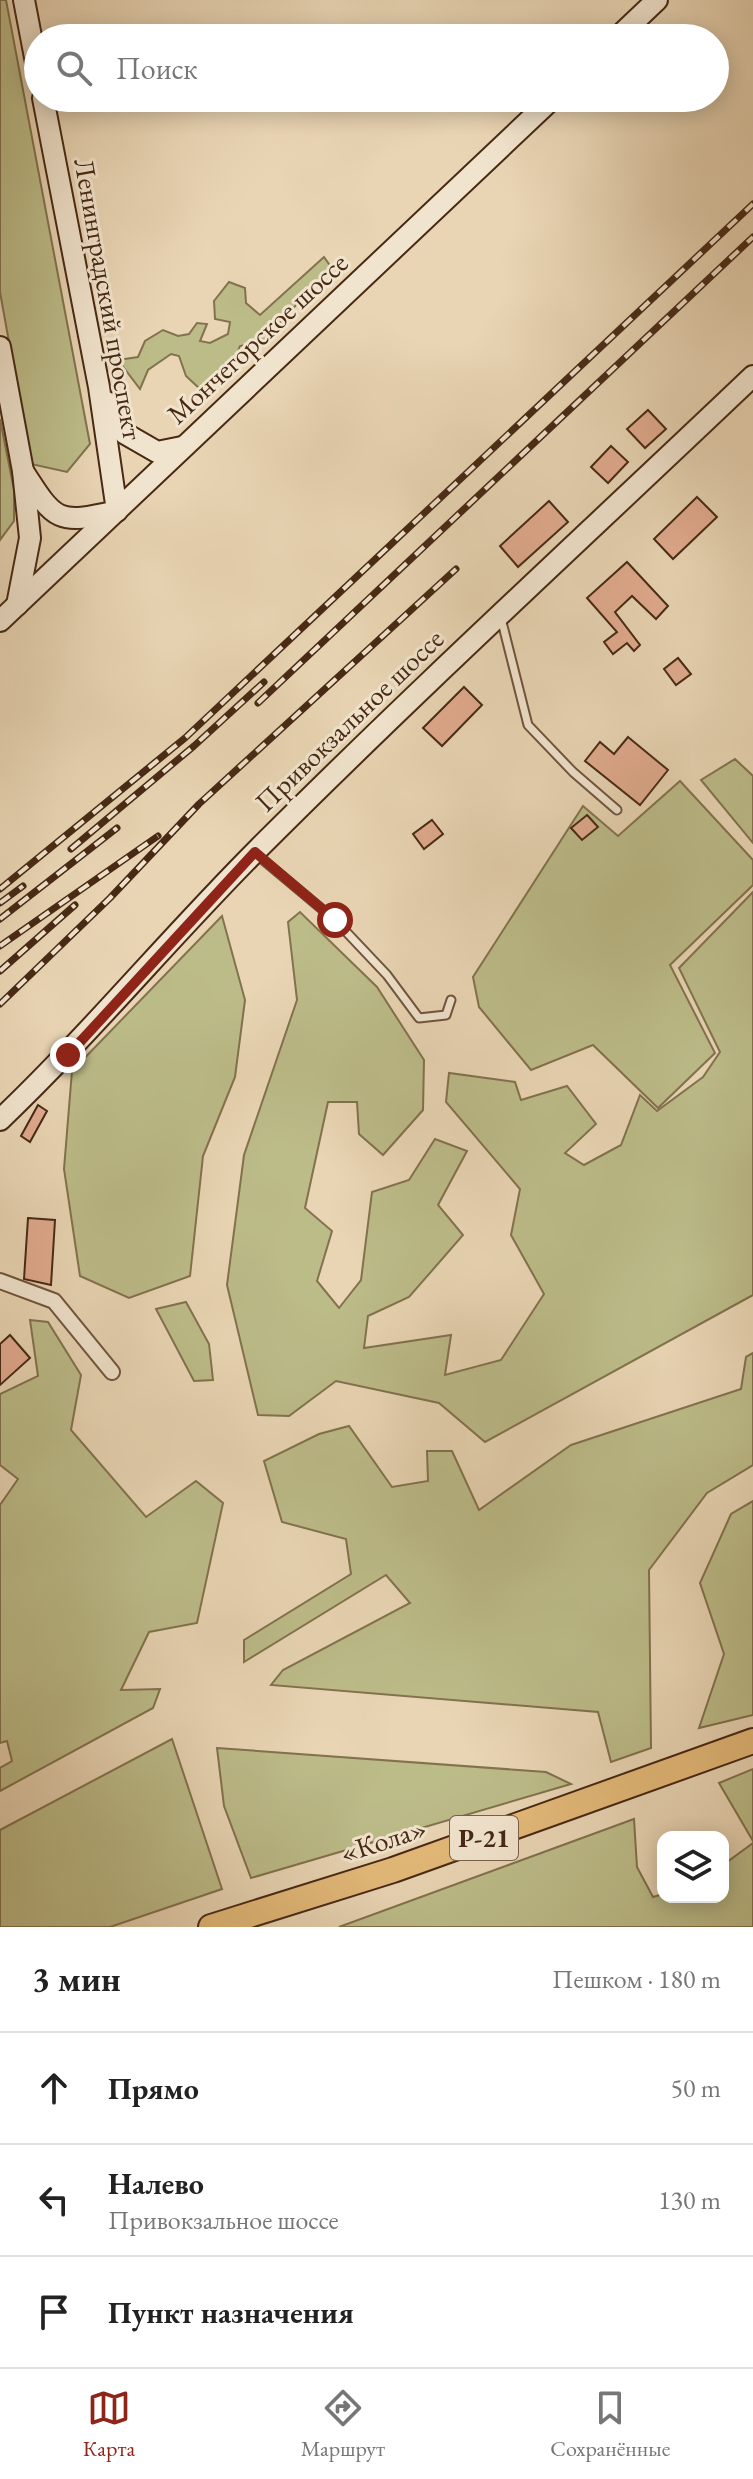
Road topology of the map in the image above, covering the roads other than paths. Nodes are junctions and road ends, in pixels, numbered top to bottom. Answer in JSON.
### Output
{"nodes":[{"id":1,"x":24,"y":0,"type":"edge"},
{"id":2,"x":657,"y":0,"type":"edge"},
{"id":3,"x":29,"y":24,"type":"edge"},
{"id":4,"x":632,"y":24,"type":"edge"},
{"id":5,"x":46,"y":112,"type":"edge"},
{"id":6,"x":538,"y":112,"type":"edge"},
{"id":7,"x":0,"y":347,"type":"edge"},
{"id":8,"x":753,"y":376,"type":"edge"},
{"id":9,"x":99,"y":387,"type":"junction"},
{"id":10,"x":182,"y":447,"type":"junction"},
{"id":11,"x":23,"y":471,"type":"junction"},
{"id":12,"x":117,"y":511,"type":"junction"},
{"id":13,"x":17,"y":605,"type":"junction"},
{"id":14,"x":500,"y":614,"type":"junction"},
{"id":15,"x":0,"y":621,"type":"edge"},
{"id":16,"x":617,"y":810,"type":"dead end"},
{"id":17,"x":255,"y":852,"type":"junction"},
{"id":18,"x":451,"y":1000,"type":"dead end"},
{"id":19,"x":0,"y":1120,"type":"edge"},
{"id":20,"x":0,"y":1281,"type":"edge"},
{"id":21,"x":112,"y":1372,"type":"dead end"},
{"id":22,"x":753,"y":1741,"type":"edge"},
{"id":23,"x":211,"y":1927,"type":"edge"}],
"edges":[{"from":1,"to":3,"type":"street"},
{"from":2,"to":4,"type":"street"},
{"from":5,"to":9,"type":"street","name":"Ленинградский проспект"},
{"from":6,"to":10,"type":"street","name":"Мончегорское шоссе"},
{"from":7,"to":11,"type":"street"},
{"from":8,"to":14,"type":"street","name":"Привокзальное шоссе"},
{"from":9,"to":10,"type":"street"},
{"from":9,"to":12,"type":"street","name":"Ленинградский проспект"},
{"from":10,"to":12,"type":"street","name":"Мончегорское шоссе"},
{"from":11,"to":12,"type":"street"},
{"from":11,"to":13,"type":"street"},
{"from":12,"to":13,"type":"street","name":"Мончегорское шоссе"},
{"from":13,"to":15,"type":"street","name":"Мончегорское шоссе"},
{"from":14,"to":16,"type":"lane"},
{"from":14,"to":17,"type":"street","name":"Привокзальное шоссе"},
{"from":17,"to":18,"type":"lane"},
{"from":17,"to":19,"type":"street","name":"Привокзальное шоссе"},
{"from":20,"to":21,"type":"street"},
{"from":22,"to":23,"type":"highway","name":"«Кола»","number":"Р-21"}]}
